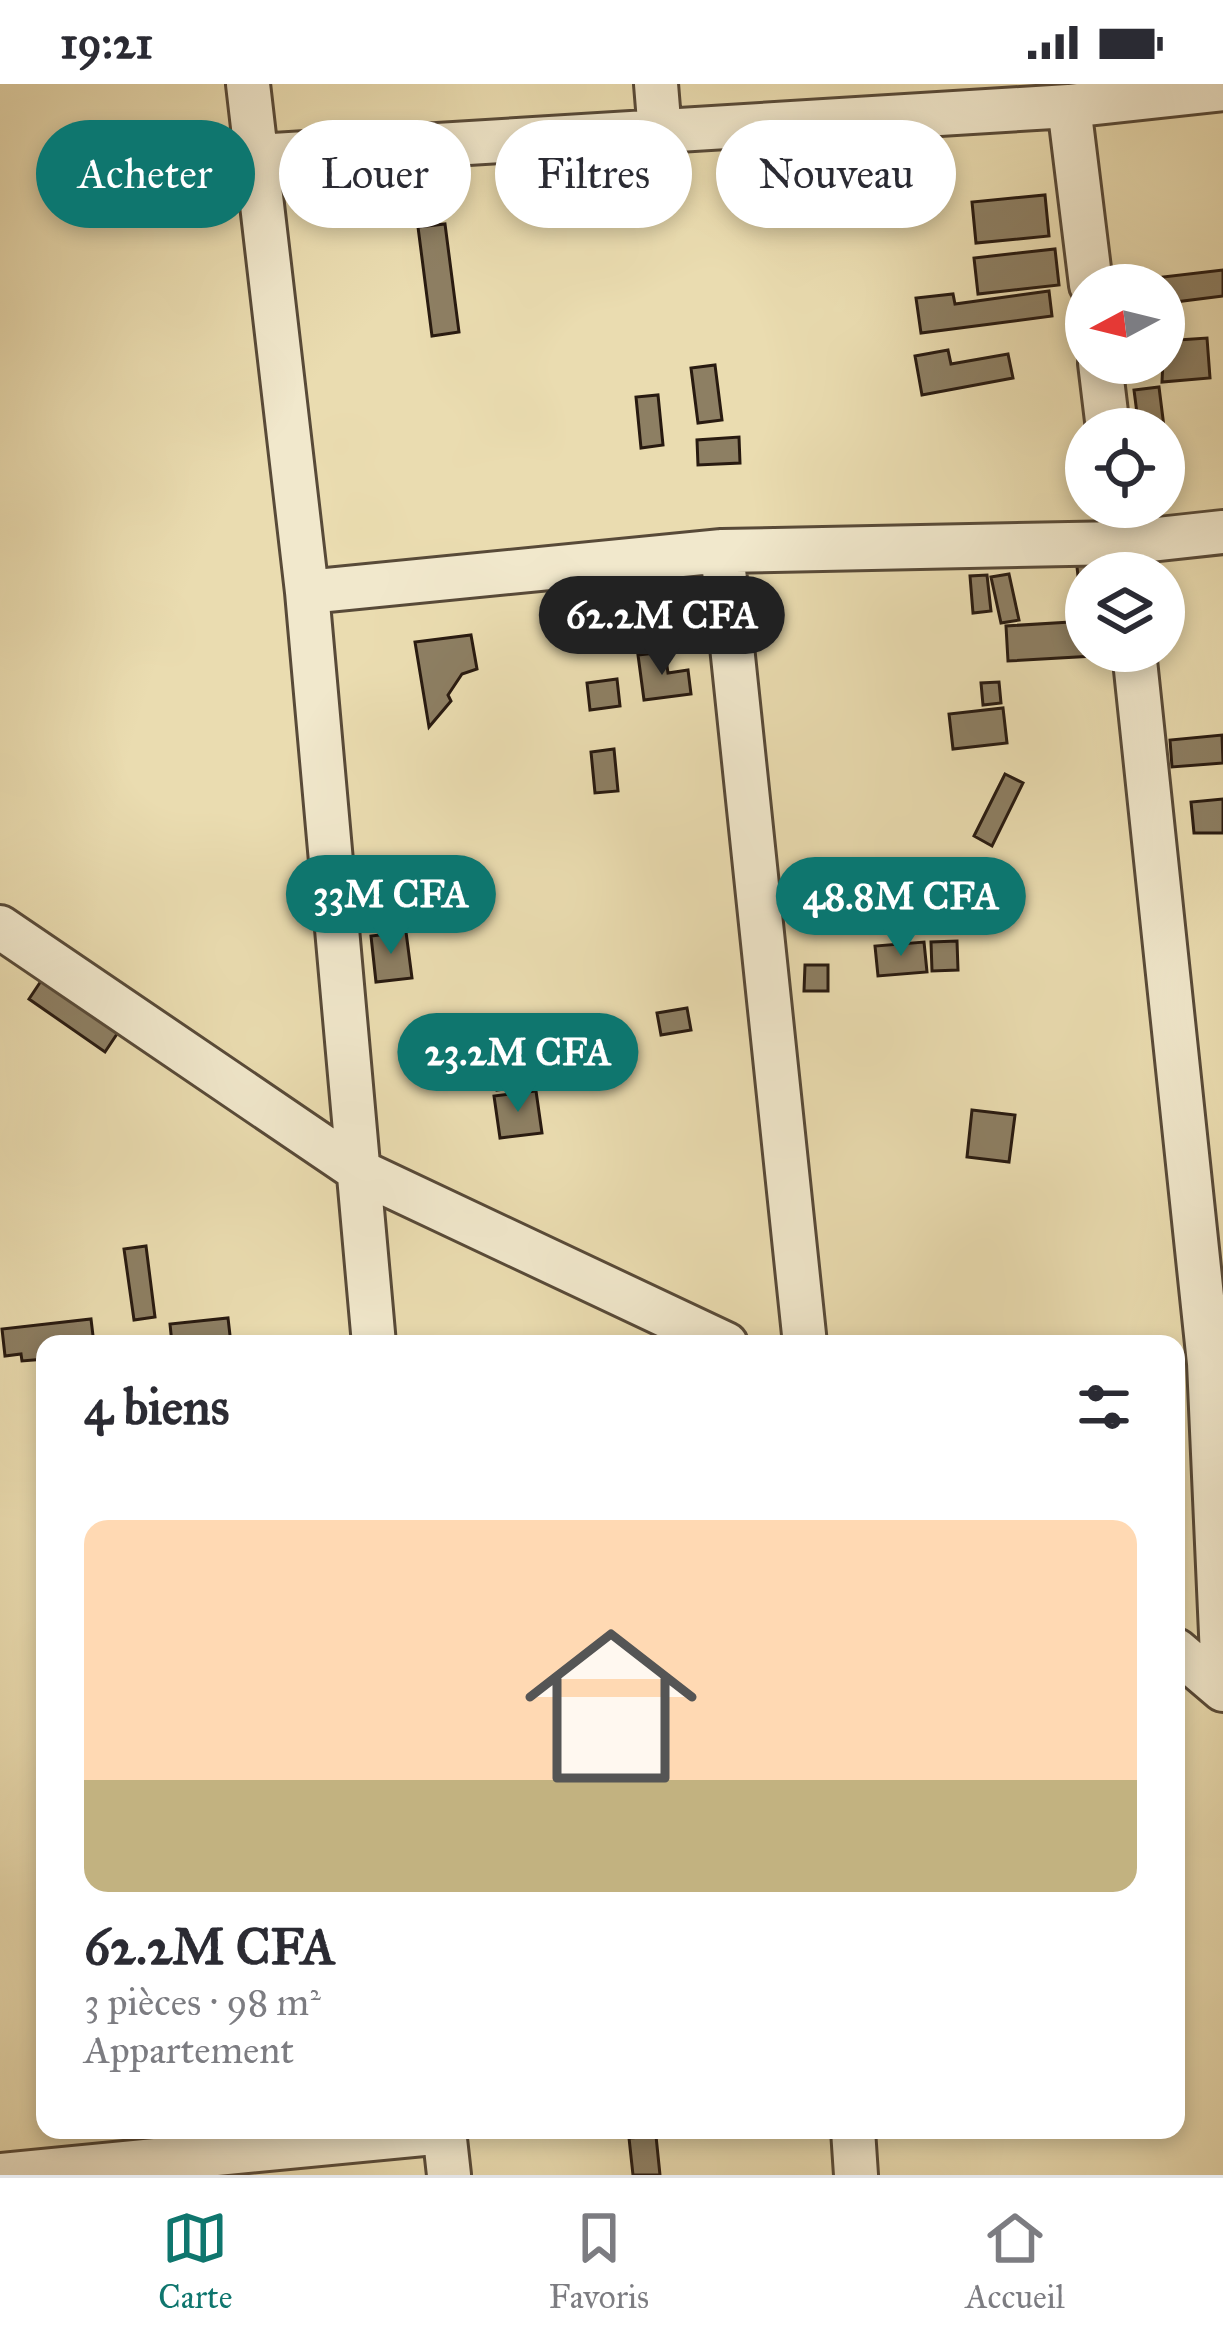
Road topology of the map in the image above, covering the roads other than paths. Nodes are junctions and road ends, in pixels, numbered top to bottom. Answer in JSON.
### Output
{"nodes":[{"id":1,"x":248,"y":84,"type":"edge"},
{"id":2,"x":656,"y":84,"type":"edge"},
{"id":3,"x":1223,"y":89,"type":"edge"},
{"id":4,"x":1069,"y":106,"type":"junction"},
{"id":5,"x":659,"y":120,"type":"edge"},
{"id":6,"x":692,"y":131,"type":"edge"},
{"id":7,"x":495,"y":142,"type":"edge"},
{"id":8,"x":257,"y":156,"type":"junction"},
{"id":9,"x":1088,"y":264,"type":"edge"},
{"id":10,"x":1223,"y":532,"type":"edge"},
{"id":11,"x":1122,"y":541,"type":"edge"},
{"id":12,"x":722,"y":551,"type":"junction"},
{"id":13,"x":307,"y":592,"type":"junction"},
{"id":14,"x":1136,"y":672,"type":"edge"},
{"id":15,"x":0,"y":927,"type":"edge"},
{"id":16,"x":358,"y":1171,"type":"junction"},
{"id":17,"x":373,"y":1335,"type":"edge"},
{"id":18,"x":707,"y":1335,"type":"edge"},
{"id":19,"x":804,"y":1335,"type":"edge"},
{"id":20,"x":1216,"y":1362,"type":"edge"},
{"id":21,"x":1185,"y":1658,"type":"edge"},
{"id":22,"x":1223,"y":1679,"type":"edge"},
{"id":23,"x":1223,"y":1690,"type":"edge"},
{"id":24,"x":363,"y":2139,"type":"edge"},
{"id":25,"x":445,"y":2139,"type":"edge"},
{"id":26,"x":854,"y":2139,"type":"edge"},
{"id":27,"x":0,"y":2175,"type":"edge"},
{"id":28,"x":449,"y":2175,"type":"edge"},
{"id":29,"x":856,"y":2175,"type":"edge"}],
"edges":[{"from":1,"to":8,"type":"street"},
{"from":2,"to":5,"type":"street"},
{"from":3,"to":4,"type":"street"},
{"from":4,"to":6,"type":"street"},
{"from":4,"to":9,"type":"street"},
{"from":7,"to":8,"type":"street"},
{"from":8,"to":13,"type":"street"},
{"from":10,"to":11,"type":"street"},
{"from":11,"to":12,"type":"street"},
{"from":12,"to":13,"type":"street"},
{"from":12,"to":19,"type":"street"},
{"from":13,"to":16,"type":"street"},
{"from":14,"to":20,"type":"street"},
{"from":15,"to":16,"type":"street"},
{"from":16,"to":17,"type":"street"},
{"from":16,"to":18,"type":"street"},
{"from":20,"to":22,"type":"street"},
{"from":21,"to":23,"type":"street"},
{"from":24,"to":27,"type":"street"},
{"from":25,"to":28,"type":"street"},
{"from":26,"to":29,"type":"street"}]}
